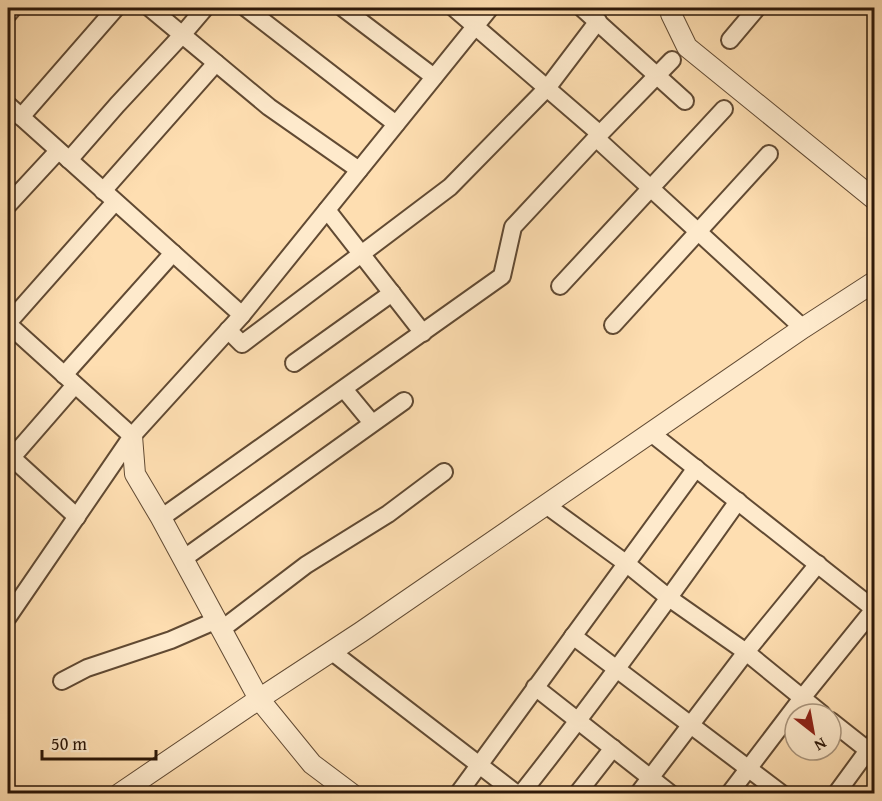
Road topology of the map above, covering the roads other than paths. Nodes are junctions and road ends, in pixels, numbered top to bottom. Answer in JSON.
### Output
{"nodes":[{"id":1,"x":13,"y":8,"type":"edge"},
{"id":2,"x":116,"y":8,"type":"edge"},
{"id":3,"x":205,"y":8,"type":"edge"},
{"id":4,"x":246,"y":8,"type":"edge"},
{"id":5,"x":343,"y":8,"type":"edge"},
{"id":6,"x":454,"y":8,"type":"edge"},
{"id":7,"x":490,"y":8,"type":"edge"},
{"id":8,"x":582,"y":8,"type":"edge"},
{"id":9,"x":671,"y":8,"type":"edge"},
{"id":10,"x":757,"y":8,"type":"edge"},
{"id":11,"x":158,"y":10,"type":"edge"},
{"id":12,"x":8,"y":14,"type":"edge"},
{"id":13,"x":598,"y":21,"type":"junction"},
{"id":14,"x":476,"y":26,"type":"junction"},
{"id":15,"x":182,"y":35,"type":"junction"},
{"id":16,"x":730,"y":40,"type":"dead end"},
{"id":17,"x":679,"y":54,"type":"junction"},
{"id":18,"x":216,"y":63,"type":"junction"},
{"id":19,"x":657,"y":75,"type":"junction"},
{"id":20,"x":434,"y":77,"type":"junction"},
{"id":21,"x":548,"y":87,"type":"junction"},
{"id":22,"x":685,"y":101,"type":"dead end"},
{"id":23,"x":8,"y":105,"type":"edge"},
{"id":24,"x":724,"y":109,"type":"dead end"},
{"id":25,"x":21,"y":117,"type":"junction"},
{"id":26,"x":396,"y":124,"type":"junction"},
{"id":27,"x":598,"y":136,"type":"junction"},
{"id":28,"x":769,"y":154,"type":"dead end"},
{"id":29,"x":63,"y":155,"type":"junction"},
{"id":30,"x":359,"y":170,"type":"junction"},
{"id":31,"x":650,"y":188,"type":"junction"},
{"id":32,"x":109,"y":196,"type":"junction"},
{"id":33,"x":874,"y":199,"type":"edge"},
{"id":34,"x":8,"y":205,"type":"edge"},
{"id":35,"x":327,"y":210,"type":"junction"},
{"id":36,"x":698,"y":232,"type":"junction"},
{"id":37,"x":172,"y":253,"type":"junction"},
{"id":38,"x":361,"y":254,"type":"junction"},
{"id":39,"x":874,"y":282,"type":"edge"},
{"id":40,"x":560,"y":286,"type":"dead end"},
{"id":41,"x":392,"y":293,"type":"junction"},
{"id":42,"x":242,"y":315,"type":"junction"},
{"id":43,"x":613,"y":325,"type":"dead end"},
{"id":44,"x":803,"y":328,"type":"junction"},
{"id":45,"x":9,"y":329,"type":"edge"},
{"id":46,"x":228,"y":330,"type":"junction"},
{"id":47,"x":423,"y":333,"type":"junction"},
{"id":48,"x":294,"y":363,"type":"dead end"},
{"id":49,"x":70,"y":380,"type":"junction"},
{"id":50,"x":344,"y":389,"type":"junction"},
{"id":51,"x":404,"y":401,"type":"dead end"},
{"id":52,"x":372,"y":423,"type":"junction"},
{"id":53,"x":651,"y":433,"type":"junction"},
{"id":54,"x":132,"y":436,"type":"junction"},
{"id":55,"x":9,"y":458,"type":"edge"},
{"id":56,"x":696,"y":468,"type":"junction"},
{"id":57,"x":444,"y":472,"type":"dead end"},
{"id":58,"x":738,"y":501,"type":"junction"},
{"id":59,"x":546,"y":505,"type":"junction"},
{"id":60,"x":77,"y":517,"type":"junction"},
{"id":61,"x":161,"y":518,"type":"junction"},
{"id":62,"x":183,"y":560,"type":"junction"},
{"id":63,"x":627,"y":564,"type":"junction"},
{"id":64,"x":818,"y":564,"type":"junction"},
{"id":65,"x":669,"y":598,"type":"junction"},
{"id":66,"x":874,"y":609,"type":"edge"},
{"id":67,"x":8,"y":617,"type":"edge"},
{"id":68,"x":219,"y":624,"type":"junction"},
{"id":69,"x":573,"y":636,"type":"junction"},
{"id":70,"x":331,"y":651,"type":"junction"},
{"id":71,"x":746,"y":652,"type":"junction"},
{"id":72,"x":616,"y":669,"type":"junction"},
{"id":73,"x":62,"y":681,"type":"dead end"},
{"id":74,"x":536,"y":687,"type":"junction"},
{"id":75,"x":802,"y":698,"type":"junction"},
{"id":76,"x":259,"y":699,"type":"junction"},
{"id":77,"x":807,"y":702,"type":"edge"},
{"id":78,"x":579,"y":721,"type":"junction"},
{"id":79,"x":690,"y":725,"type":"junction"},
{"id":80,"x":843,"y":729,"type":"edge"},
{"id":81,"x":613,"y":748,"type":"junction"},
{"id":82,"x":872,"y":749,"type":"edge"},
{"id":83,"x":479,"y":765,"type":"junction"},
{"id":84,"x":748,"y":768,"type":"junction"},
{"id":85,"x":649,"y":777,"type":"junction"},
{"id":86,"x":119,"y":794,"type":"edge"},
{"id":87,"x":352,"y":794,"type":"edge"},
{"id":88,"x":458,"y":794,"type":"edge"},
{"id":89,"x":519,"y":794,"type":"edge"},
{"id":90,"x":577,"y":794,"type":"edge"},
{"id":91,"x":638,"y":794,"type":"edge"},
{"id":92,"x":671,"y":794,"type":"edge"},
{"id":93,"x":729,"y":794,"type":"edge"},
{"id":94,"x":782,"y":794,"type":"edge"},
{"id":95,"x":836,"y":794,"type":"edge"}],
"edges":[{"from":1,"to":12,"type":"street"},
{"from":2,"to":25,"type":"street"},
{"from":3,"to":15,"type":"street"},
{"from":4,"to":26,"type":"street"},
{"from":5,"to":20,"type":"street"},
{"from":6,"to":14,"type":"street"},
{"from":7,"to":14,"type":"street"},
{"from":8,"to":13,"type":"street"},
{"from":9,"to":17,"type":"street"},
{"from":10,"to":16,"type":"street"},
{"from":11,"to":15,"type":"street"},
{"from":13,"to":19,"type":"street"},
{"from":13,"to":21,"type":"street"},
{"from":14,"to":20,"type":"street"},
{"from":14,"to":21,"type":"street"},
{"from":15,"to":18,"type":"street"},
{"from":15,"to":29,"type":"street"},
{"from":17,"to":19,"type":"street"},
{"from":17,"to":33,"type":"street"},
{"from":18,"to":30,"type":"street"},
{"from":18,"to":32,"type":"street"},
{"from":19,"to":22,"type":"street"},
{"from":19,"to":27,"type":"street"},
{"from":20,"to":26,"type":"street"},
{"from":21,"to":27,"type":"street"},
{"from":21,"to":38,"type":"street"},
{"from":23,"to":25,"type":"street"},
{"from":24,"to":31,"type":"street"},
{"from":25,"to":29,"type":"street"},
{"from":26,"to":30,"type":"street"},
{"from":27,"to":31,"type":"street"},
{"from":27,"to":47,"type":"street"},
{"from":28,"to":36,"type":"street"},
{"from":29,"to":32,"type":"street"},
{"from":29,"to":34,"type":"street"},
{"from":30,"to":35,"type":"street"},
{"from":31,"to":36,"type":"street"},
{"from":31,"to":40,"type":"street"},
{"from":32,"to":37,"type":"street"},
{"from":32,"to":45,"type":"street"},
{"from":35,"to":38,"type":"street"},
{"from":35,"to":42,"type":"street"},
{"from":36,"to":43,"type":"street"},
{"from":36,"to":44,"type":"street"},
{"from":37,"to":42,"type":"street"},
{"from":37,"to":49,"type":"street"},
{"from":38,"to":41,"type":"street"},
{"from":38,"to":46,"type":"street"},
{"from":39,"to":44,"type":"street"},
{"from":41,"to":47,"type":"street"},
{"from":41,"to":48,"type":"street"},
{"from":42,"to":46,"type":"street"},
{"from":44,"to":53,"type":"street"},
{"from":45,"to":49,"type":"street"},
{"from":46,"to":54,"type":"street"},
{"from":47,"to":50,"type":"street"},
{"from":49,"to":54,"type":"street"},
{"from":49,"to":55,"type":"street"},
{"from":50,"to":52,"type":"street"},
{"from":50,"to":61,"type":"street"},
{"from":51,"to":52,"type":"street"},
{"from":52,"to":62,"type":"street"},
{"from":53,"to":56,"type":"street"},
{"from":53,"to":59,"type":"street"},
{"from":54,"to":60,"type":"street"},
{"from":54,"to":61,"type":"street"},
{"from":55,"to":60,"type":"street"},
{"from":56,"to":58,"type":"street"},
{"from":56,"to":63,"type":"street"},
{"from":57,"to":68,"type":"street"},
{"from":58,"to":64,"type":"street"},
{"from":58,"to":65,"type":"street"},
{"from":59,"to":63,"type":"street"},
{"from":59,"to":70,"type":"street"},
{"from":60,"to":67,"type":"street"},
{"from":61,"to":62,"type":"street"},
{"from":62,"to":68,"type":"street"},
{"from":63,"to":65,"type":"street"},
{"from":63,"to":69,"type":"street"},
{"from":64,"to":66,"type":"street"},
{"from":64,"to":71,"type":"street"},
{"from":65,"to":71,"type":"street"},
{"from":65,"to":72,"type":"street"},
{"from":66,"to":75,"type":"street"},
{"from":68,"to":73,"type":"street"},
{"from":68,"to":76,"type":"street"},
{"from":69,"to":72,"type":"street"},
{"from":69,"to":74,"type":"street"},
{"from":70,"to":76,"type":"street"},
{"from":70,"to":83,"type":"street"},
{"from":71,"to":75,"type":"street"},
{"from":71,"to":79,"type":"street"},
{"from":72,"to":78,"type":"street"},
{"from":72,"to":79,"type":"street"},
{"from":74,"to":78,"type":"street"},
{"from":74,"to":83,"type":"street"},
{"from":75,"to":77,"type":"street"},
{"from":75,"to":84,"type":"street"},
{"from":76,"to":86,"type":"street"},
{"from":76,"to":87,"type":"street"},
{"from":78,"to":81,"type":"street"},
{"from":78,"to":89,"type":"street"},
{"from":79,"to":84,"type":"street"},
{"from":79,"to":85,"type":"street"},
{"from":80,"to":82,"type":"street"},
{"from":81,"to":85,"type":"street"},
{"from":81,"to":90,"type":"street"},
{"from":82,"to":95,"type":"street"},
{"from":83,"to":88,"type":"street"},
{"from":83,"to":89,"type":"street"},
{"from":84,"to":93,"type":"street"},
{"from":84,"to":94,"type":"street"},
{"from":85,"to":91,"type":"street"},
{"from":85,"to":92,"type":"street"}]}
